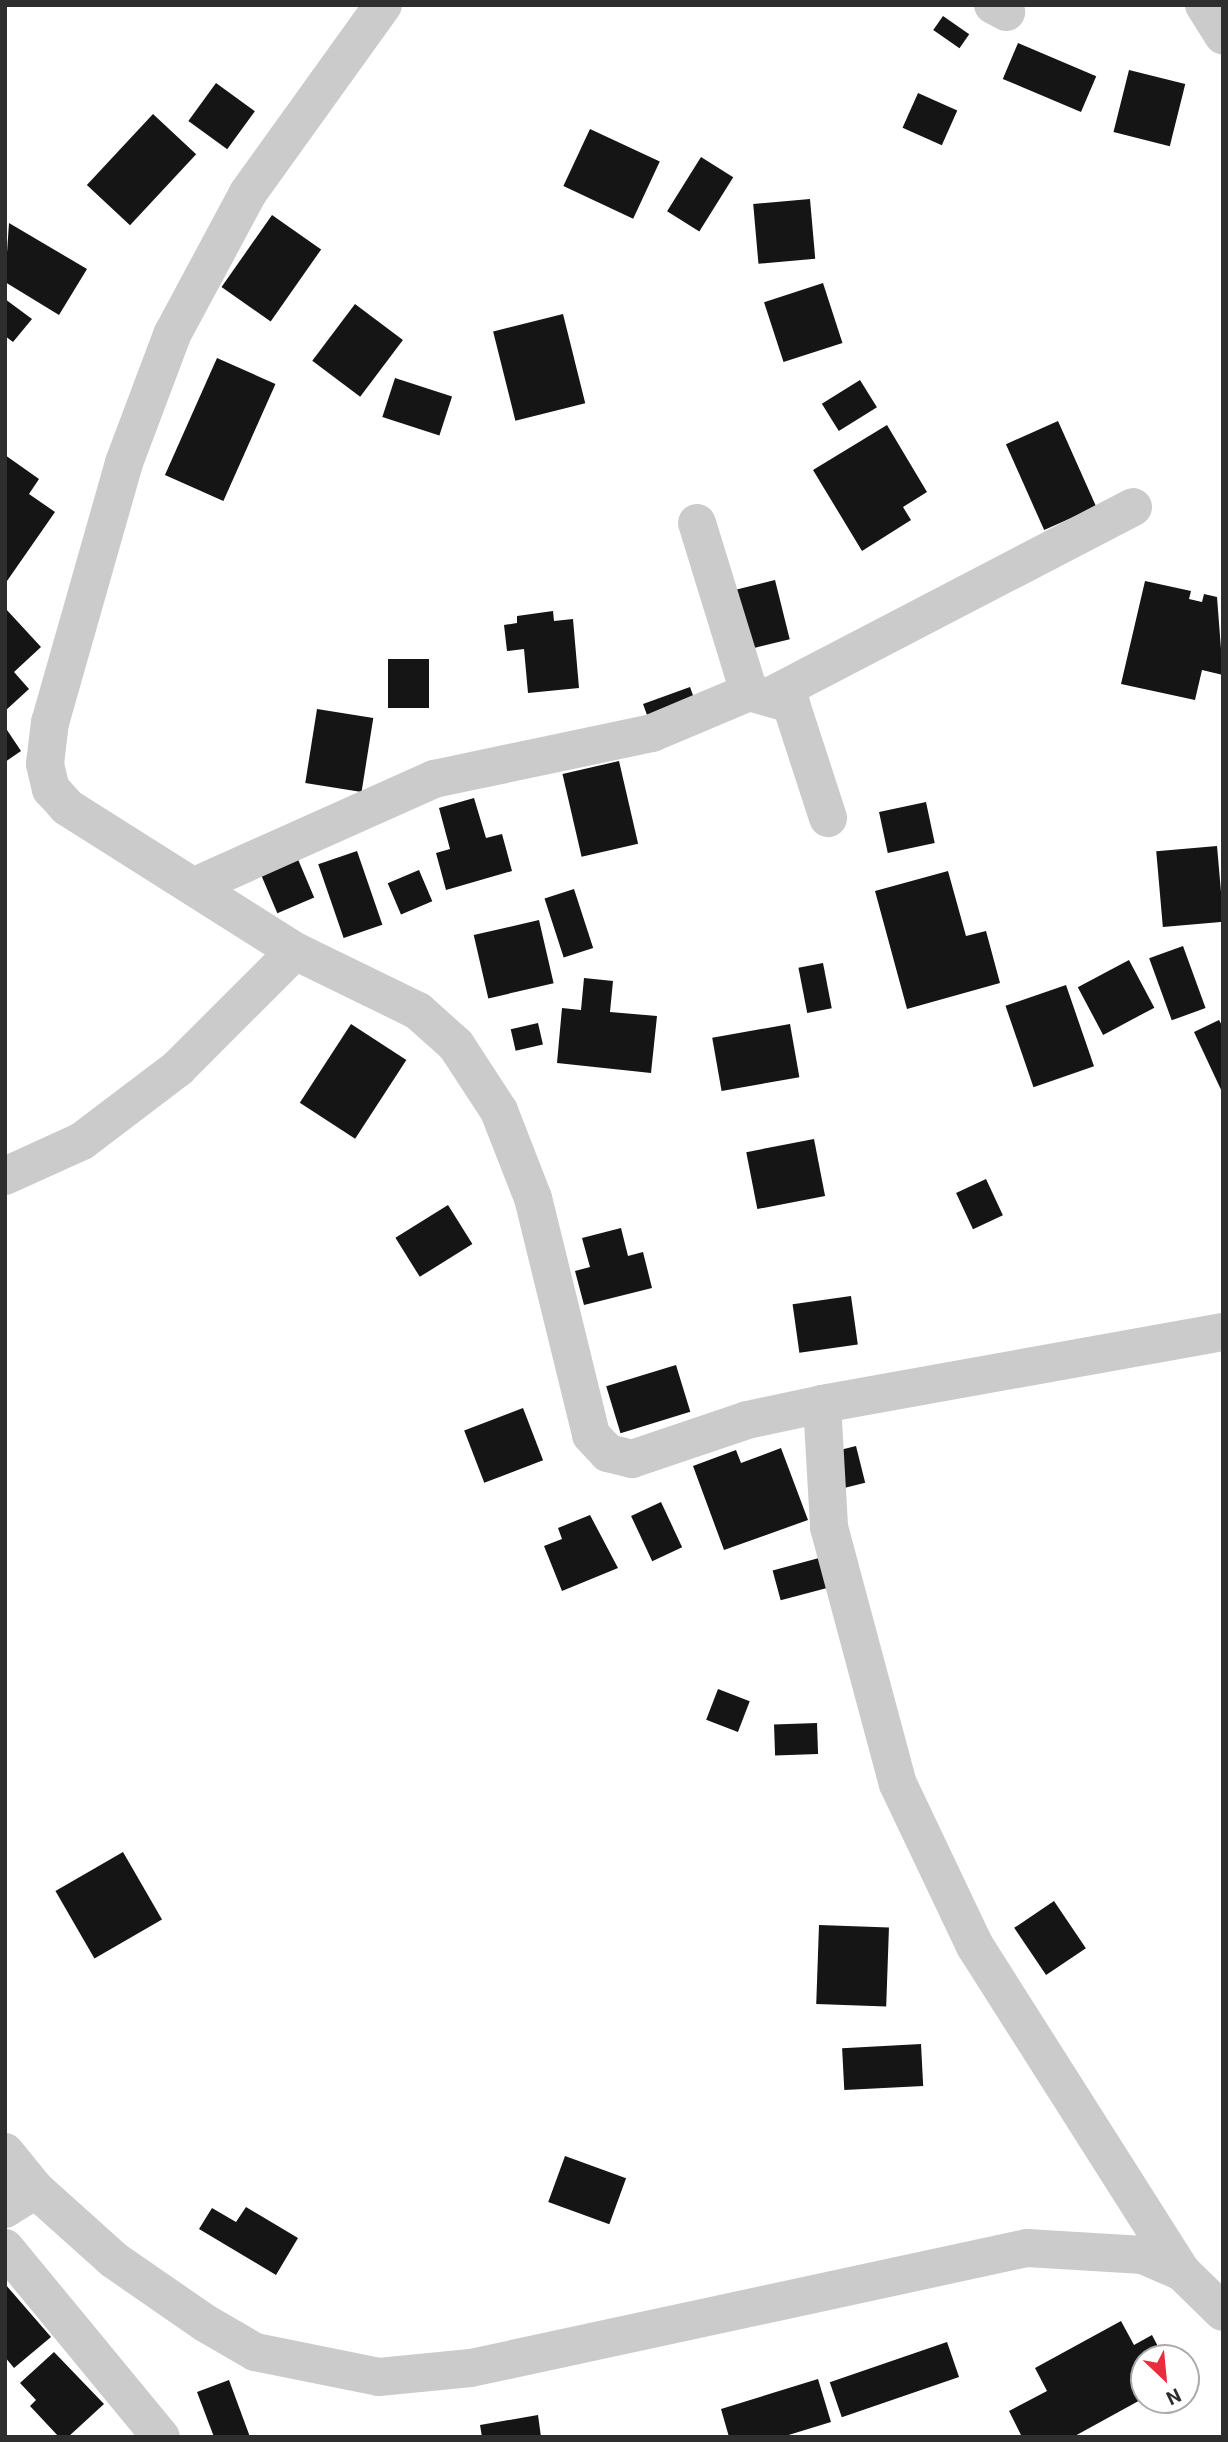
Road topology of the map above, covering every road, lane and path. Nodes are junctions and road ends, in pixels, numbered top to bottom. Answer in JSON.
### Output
{"nodes":[{"id":1,"x":383,"y":5,"type":"edge"},
{"id":2,"x":1204,"y":5,"type":"edge"},
{"id":3,"x":1223,"y":36,"type":"edge"},
{"id":4,"x":1133,"y":508,"type":"dead end"},
{"id":5,"x":697,"y":523,"type":"dead end"},
{"id":6,"x":761,"y":694,"type":"junction"},
{"id":7,"x":828,"y":818,"type":"dead end"},
{"id":8,"x":197,"y":885,"type":"junction"},
{"id":9,"x":295,"y":951,"type":"junction"},
{"id":10,"x":5,"y":1176,"type":"edge"},
{"id":11,"x":1223,"y":1332,"type":"edge"},
{"id":12,"x":822,"y":1404,"type":"junction"},
{"id":13,"x":5,"y":2152,"type":"edge"},
{"id":14,"x":21,"y":2199,"type":"edge"},
{"id":15,"x":5,"y":2248,"type":"edge"},
{"id":16,"x":1182,"y":2272,"type":"junction"},
{"id":17,"x":1223,"y":2312,"type":"edge"},
{"id":18,"x":161,"y":2437,"type":"edge"}],
"edges":[{"from":1,"to":8,"type":"street"},
{"from":2,"to":3,"type":"street"},
{"from":4,"to":6,"type":"street"},
{"from":5,"to":6,"type":"street"},
{"from":6,"to":7,"type":"street"},
{"from":6,"to":8,"type":"street"},
{"from":8,"to":9,"type":"street"},
{"from":9,"to":10,"type":"street"},
{"from":9,"to":12,"type":"street"},
{"from":11,"to":12,"type":"street"},
{"from":12,"to":16,"type":"street"},
{"from":13,"to":14,"type":"street"},
{"from":14,"to":16,"type":"street"},
{"from":15,"to":18,"type":"street"},
{"from":16,"to":17,"type":"street"}]}
